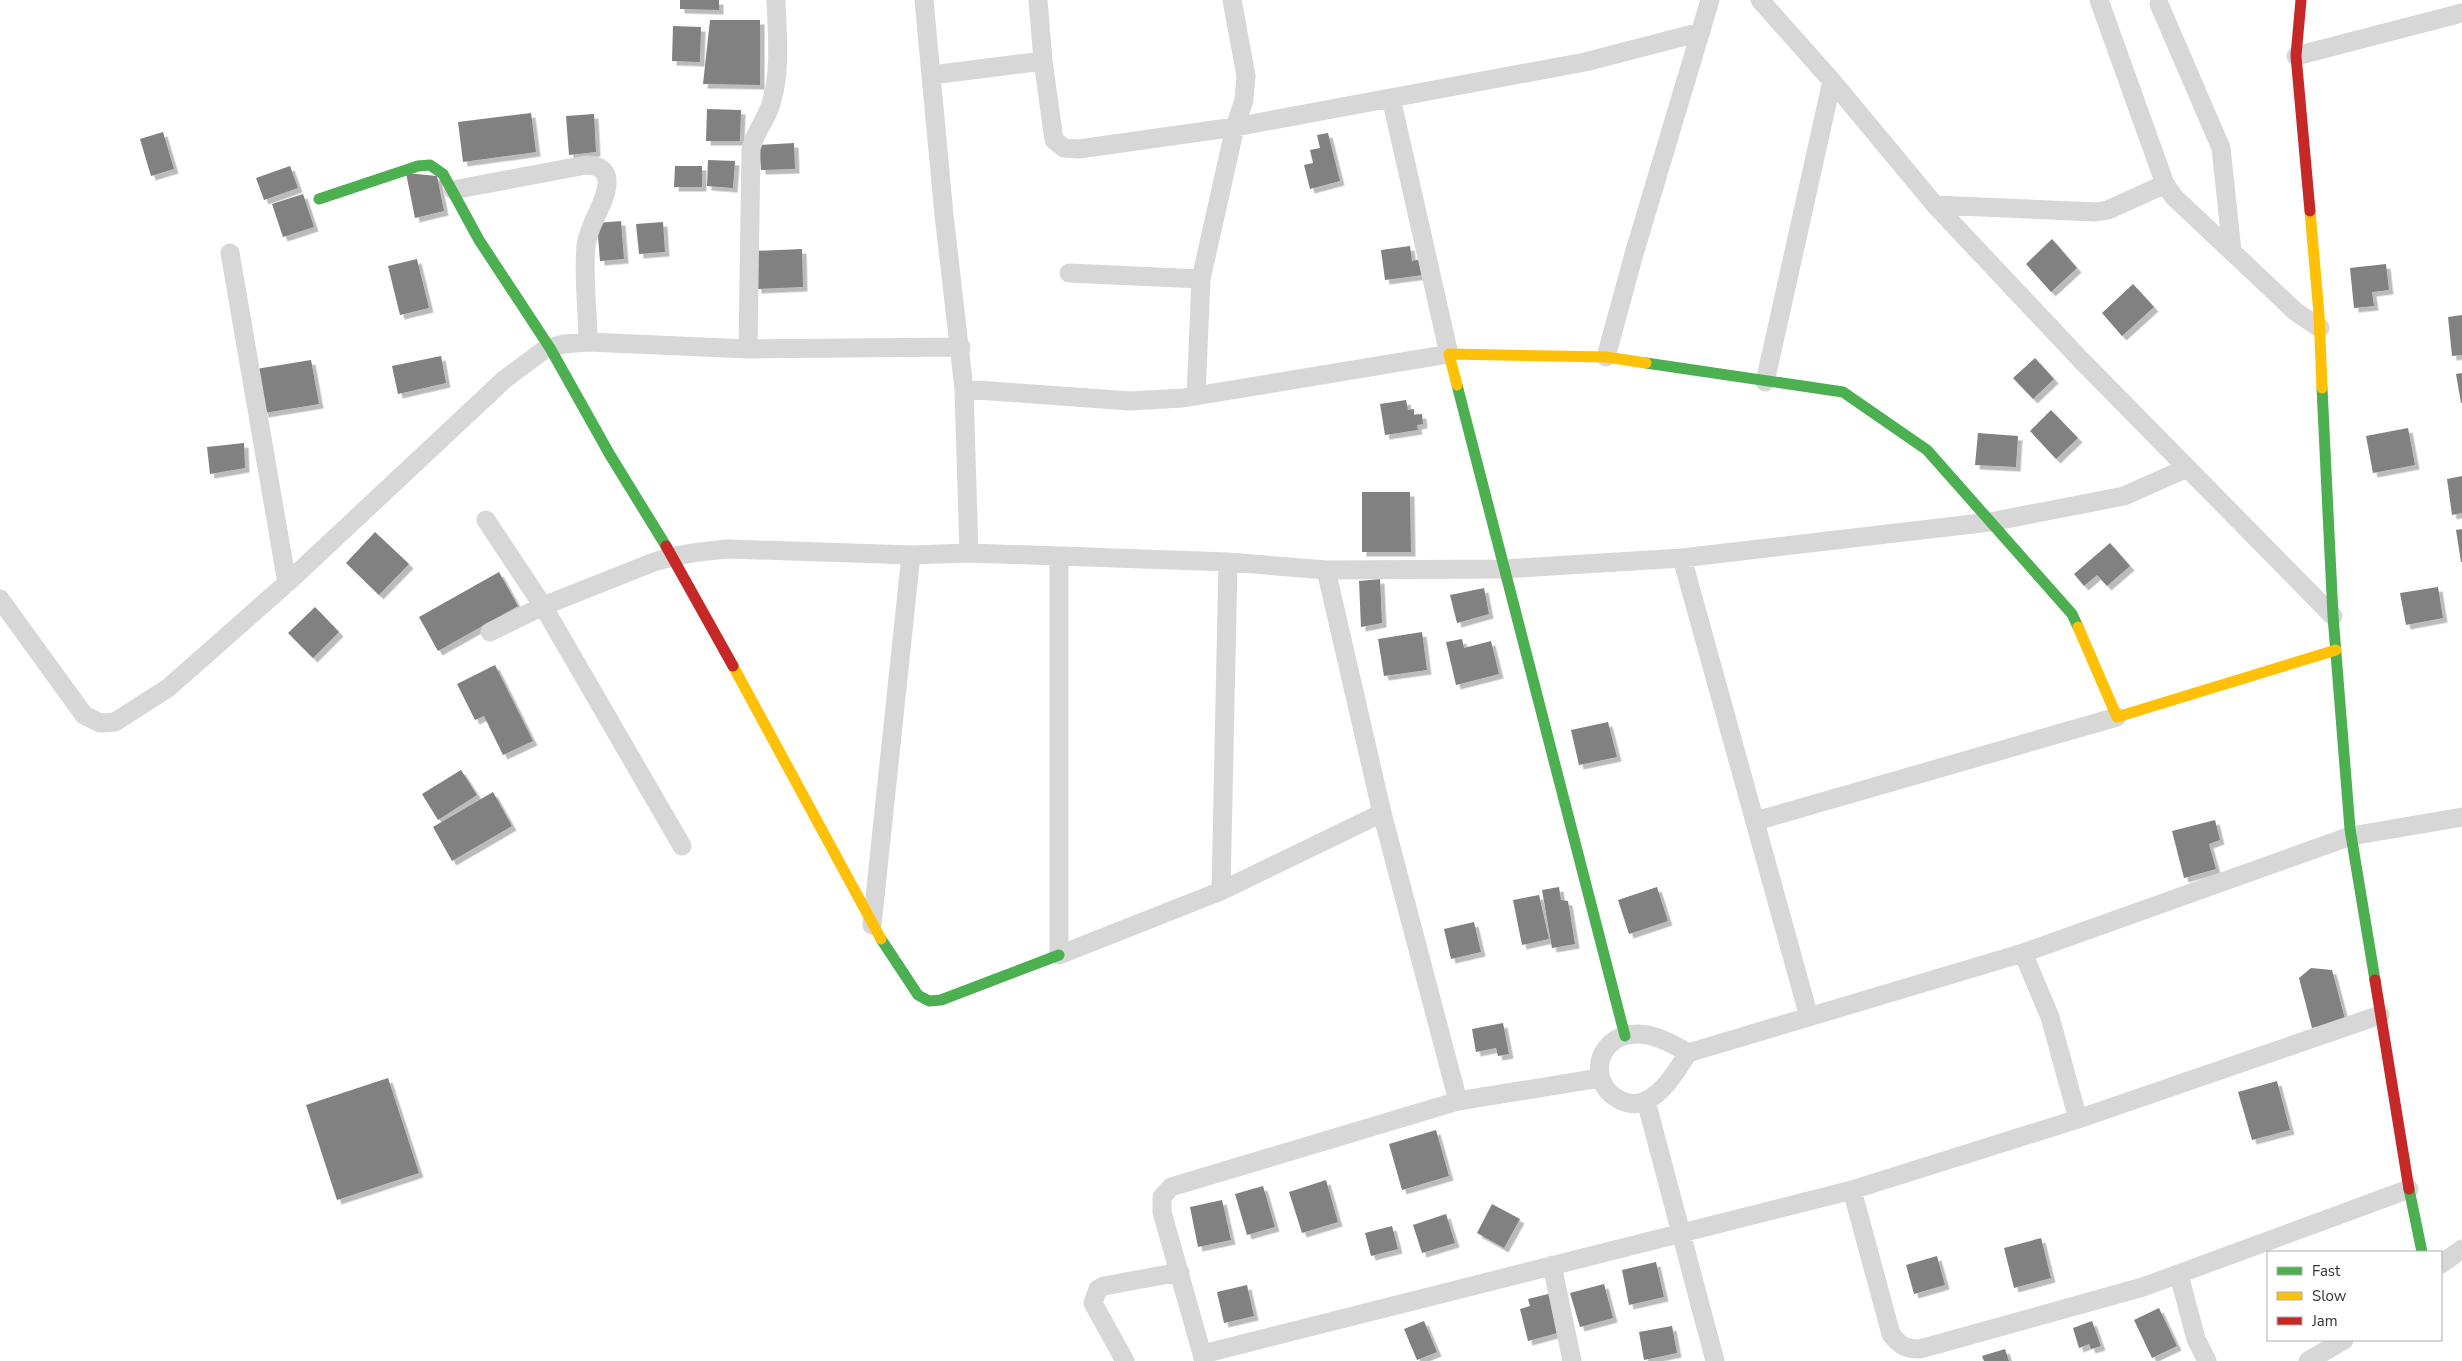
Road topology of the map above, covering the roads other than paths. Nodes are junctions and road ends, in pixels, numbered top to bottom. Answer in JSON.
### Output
{"nodes":[{"id":1,"x":776,"y":0,"type":"edge"},
{"id":2,"x":924,"y":0,"type":"edge"},
{"id":3,"x":1038,"y":0,"type":"edge"},
{"id":4,"x":1232,"y":0,"type":"edge"},
{"id":5,"x":1710,"y":0,"type":"edge"},
{"id":6,"x":1760,"y":0,"type":"edge"},
{"id":7,"x":2099,"y":0,"type":"edge"},
{"id":8,"x":2301,"y":0,"type":"edge"},
{"id":9,"x":2160,"y":4,"type":"dead end"},
{"id":10,"x":2462,"y":13,"type":"edge"},
{"id":11,"x":1701,"y":32,"type":"junction"},
{"id":12,"x":2296,"y":56,"type":"junction"},
{"id":13,"x":1043,"y":61,"type":"junction"},
{"id":14,"x":932,"y":75,"type":"junction"},
{"id":15,"x":1832,"y":81,"type":"junction"},
{"id":16,"x":1391,"y":98,"type":"junction"},
{"id":17,"x":1235,"y":127,"type":"junction"},
{"id":18,"x":2165,"y":184,"type":"junction"},
{"id":19,"x":453,"y":190,"type":"junction"},
{"id":20,"x":319,"y":199,"type":"dead end"},
{"id":21,"x":1935,"y":205,"type":"junction"},
{"id":22,"x":2232,"y":251,"type":"junction"},
{"id":23,"x":230,"y":253,"type":"dead end"},
{"id":24,"x":1069,"y":273,"type":"dead end"},
{"id":25,"x":1201,"y":279,"type":"junction"},
{"id":26,"x":2320,"y":328,"type":"junction"},
{"id":27,"x":588,"y":342,"type":"junction"},
{"id":28,"x":961,"y":347,"type":"junction"},
{"id":29,"x":550,"y":348,"type":"junction"},
{"id":30,"x":748,"y":349,"type":"junction"},
{"id":31,"x":1449,"y":354,"type":"junction"},
{"id":32,"x":1606,"y":357,"type":"junction"},
{"id":33,"x":1765,"y":382,"type":"junction"},
{"id":34,"x":964,"y":389,"type":"junction"},
{"id":35,"x":1196,"y":396,"type":"junction"},
{"id":36,"x":2187,"y":468,"type":"junction"},
{"id":37,"x":486,"y":520,"type":"dead end"},
{"id":38,"x":1990,"y":522,"type":"junction"},
{"id":39,"x":969,"y":553,"type":"junction"},
{"id":40,"x":911,"y":555,"type":"junction"},
{"id":41,"x":672,"y":556,"type":"junction"},
{"id":42,"x":1059,"y":556,"type":"junction"},
{"id":43,"x":1682,"y":558,"type":"junction"},
{"id":44,"x":1228,"y":562,"type":"junction"},
{"id":45,"x":1504,"y":569,"type":"junction"},
{"id":46,"x":1326,"y":570,"type":"junction"},
{"id":47,"x":287,"y":583,"type":"junction"},
{"id":48,"x":0,"y":599,"type":"edge"},
{"id":49,"x":543,"y":606,"type":"junction"},
{"id":50,"x":2333,"y":616,"type":"junction"},
{"id":51,"x":490,"y":632,"type":"dead end"},
{"id":52,"x":2336,"y":650,"type":"junction"},
{"id":53,"x":2117,"y":717,"type":"junction"},
{"id":54,"x":1382,"y":813,"type":"junction"},
{"id":55,"x":2462,"y":817,"type":"edge"},
{"id":56,"x":1756,"y":821,"type":"junction"},
{"id":57,"x":2351,"y":836,"type":"junction"},
{"id":58,"x":682,"y":846,"type":"dead end"},
{"id":59,"x":1221,"y":891,"type":"junction"},
{"id":60,"x":872,"y":925,"type":"junction"},
{"id":61,"x":2023,"y":953,"type":"junction"},
{"id":62,"x":1059,"y":955,"type":"junction"},
{"id":63,"x":2380,"y":1015,"type":"junction"},
{"id":64,"x":1809,"y":1017,"type":"junction"},
{"id":65,"x":1625,"y":1036,"type":"junction"},
{"id":66,"x":1688,"y":1054,"type":"junction"},
{"id":67,"x":1600,"y":1078,"type":"junction"},
{"id":68,"x":1458,"y":1101,"type":"junction"},
{"id":69,"x":1646,"y":1101,"type":"junction"},
{"id":70,"x":2078,"y":1119,"type":"junction"},
{"id":71,"x":2409,"y":1189,"type":"junction"},
{"id":72,"x":1852,"y":1190,"type":"junction"},
{"id":73,"x":1682,"y":1232,"type":"junction"},
{"id":74,"x":2462,"y":1249,"type":"edge"},
{"id":75,"x":2422,"y":1251,"type":"edge"},
{"id":76,"x":2442,"y":1263,"type":"edge"},
{"id":77,"x":1552,"y":1265,"type":"junction"},
{"id":78,"x":1180,"y":1272,"type":"junction"},
{"id":79,"x":2179,"y":1275,"type":"junction"},
{"id":80,"x":2342,"y":1341,"type":"edge"},
{"id":81,"x":1204,"y":1358,"type":"edge"},
{"id":82,"x":1126,"y":1361,"type":"edge"},
{"id":83,"x":1572,"y":1361,"type":"edge"},
{"id":84,"x":1715,"y":1361,"type":"edge"},
{"id":85,"x":2207,"y":1361,"type":"edge"},
{"id":86,"x":2308,"y":1361,"type":"edge"}],
"edges":[{"from":1,"to":30,"type":"street"},
{"from":2,"to":14,"type":"street"},
{"from":3,"to":13,"type":"street"},
{"from":4,"to":17,"type":"street"},
{"from":5,"to":11,"type":"street"},
{"from":6,"to":15,"type":"street"},
{"from":7,"to":18,"type":"street"},
{"from":8,"to":12,"type":"street"},
{"from":9,"to":22,"type":"street"},
{"from":10,"to":12,"type":"street"},
{"from":11,"to":16,"type":"street"},
{"from":11,"to":32,"type":"street"},
{"from":12,"to":26,"type":"street"},
{"from":13,"to":14,"type":"street"},
{"from":13,"to":17,"type":"street"},
{"from":14,"to":28,"type":"street"},
{"from":15,"to":21,"type":"street"},
{"from":15,"to":33,"type":"street"},
{"from":16,"to":17,"type":"street"},
{"from":16,"to":31,"type":"street"},
{"from":17,"to":25,"type":"street"},
{"from":18,"to":21,"type":"street"},
{"from":18,"to":22,"type":"street"},
{"from":19,"to":20,"type":"street"},
{"from":19,"to":27,"type":"street"},
{"from":19,"to":29,"type":"street"},
{"from":21,"to":36,"type":"street"},
{"from":22,"to":26,"type":"street"},
{"from":23,"to":47,"type":"street"},
{"from":24,"to":25,"type":"street"},
{"from":25,"to":35,"type":"street"},
{"from":26,"to":50,"type":"street"},
{"from":27,"to":29,"type":"street"},
{"from":27,"to":30,"type":"street"},
{"from":28,"to":30,"type":"street"},
{"from":28,"to":34,"type":"street"},
{"from":29,"to":41,"type":"street"},
{"from":29,"to":47,"type":"street"},
{"from":31,"to":32,"type":"street"},
{"from":31,"to":35,"type":"street"},
{"from":31,"to":45,"type":"street"},
{"from":32,"to":33,"type":"street"},
{"from":33,"to":38,"type":"street"},
{"from":34,"to":35,"type":"street"},
{"from":34,"to":39,"type":"street"},
{"from":36,"to":38,"type":"street"},
{"from":36,"to":50,"type":"street"},
{"from":37,"to":49,"type":"street"},
{"from":38,"to":43,"type":"street"},
{"from":38,"to":53,"type":"street"},
{"from":39,"to":40,"type":"street"},
{"from":39,"to":42,"type":"street"},
{"from":40,"to":41,"type":"street"},
{"from":40,"to":60,"type":"street"},
{"from":41,"to":49,"type":"street"},
{"from":41,"to":60,"type":"street"},
{"from":42,"to":44,"type":"street"},
{"from":42,"to":62,"type":"street"},
{"from":43,"to":45,"type":"street"},
{"from":43,"to":56,"type":"street"},
{"from":44,"to":46,"type":"street"},
{"from":44,"to":59,"type":"street"},
{"from":45,"to":46,"type":"street"},
{"from":45,"to":65,"type":"street"},
{"from":46,"to":54,"type":"street"},
{"from":47,"to":48,"type":"street"},
{"from":49,"to":51,"type":"street"},
{"from":49,"to":58,"type":"street"},
{"from":50,"to":52,"type":"street"},
{"from":52,"to":53,"type":"street"},
{"from":52,"to":57,"type":"street"},
{"from":53,"to":56,"type":"street"},
{"from":54,"to":59,"type":"street"},
{"from":54,"to":68,"type":"street"},
{"from":55,"to":57,"type":"street"},
{"from":56,"to":64,"type":"street"},
{"from":57,"to":61,"type":"street"},
{"from":57,"to":63,"type":"street"},
{"from":59,"to":62,"type":"street"},
{"from":60,"to":62,"type":"street"},
{"from":61,"to":64,"type":"street"},
{"from":61,"to":70,"type":"street"},
{"from":63,"to":70,"type":"street"},
{"from":63,"to":71,"type":"street"},
{"from":64,"to":66,"type":"street"},
{"from":65,"to":66,"type":"street"},
{"from":65,"to":67,"type":"street"},
{"from":66,"to":69,"type":"street"},
{"from":67,"to":68,"type":"street"},
{"from":67,"to":69,"type":"street"},
{"from":68,"to":78,"type":"street"},
{"from":69,"to":73,"type":"street"},
{"from":70,"to":72,"type":"street"},
{"from":71,"to":75,"type":"street"},
{"from":71,"to":79,"type":"street"},
{"from":72,"to":73,"type":"street"},
{"from":72,"to":79,"type":"street"},
{"from":73,"to":77,"type":"street"},
{"from":73,"to":84,"type":"street"},
{"from":74,"to":76,"type":"street"},
{"from":77,"to":81,"type":"street"},
{"from":77,"to":83,"type":"street"},
{"from":78,"to":81,"type":"street"},
{"from":78,"to":82,"type":"street"},
{"from":79,"to":85,"type":"street"},
{"from":80,"to":86,"type":"street"}]}
